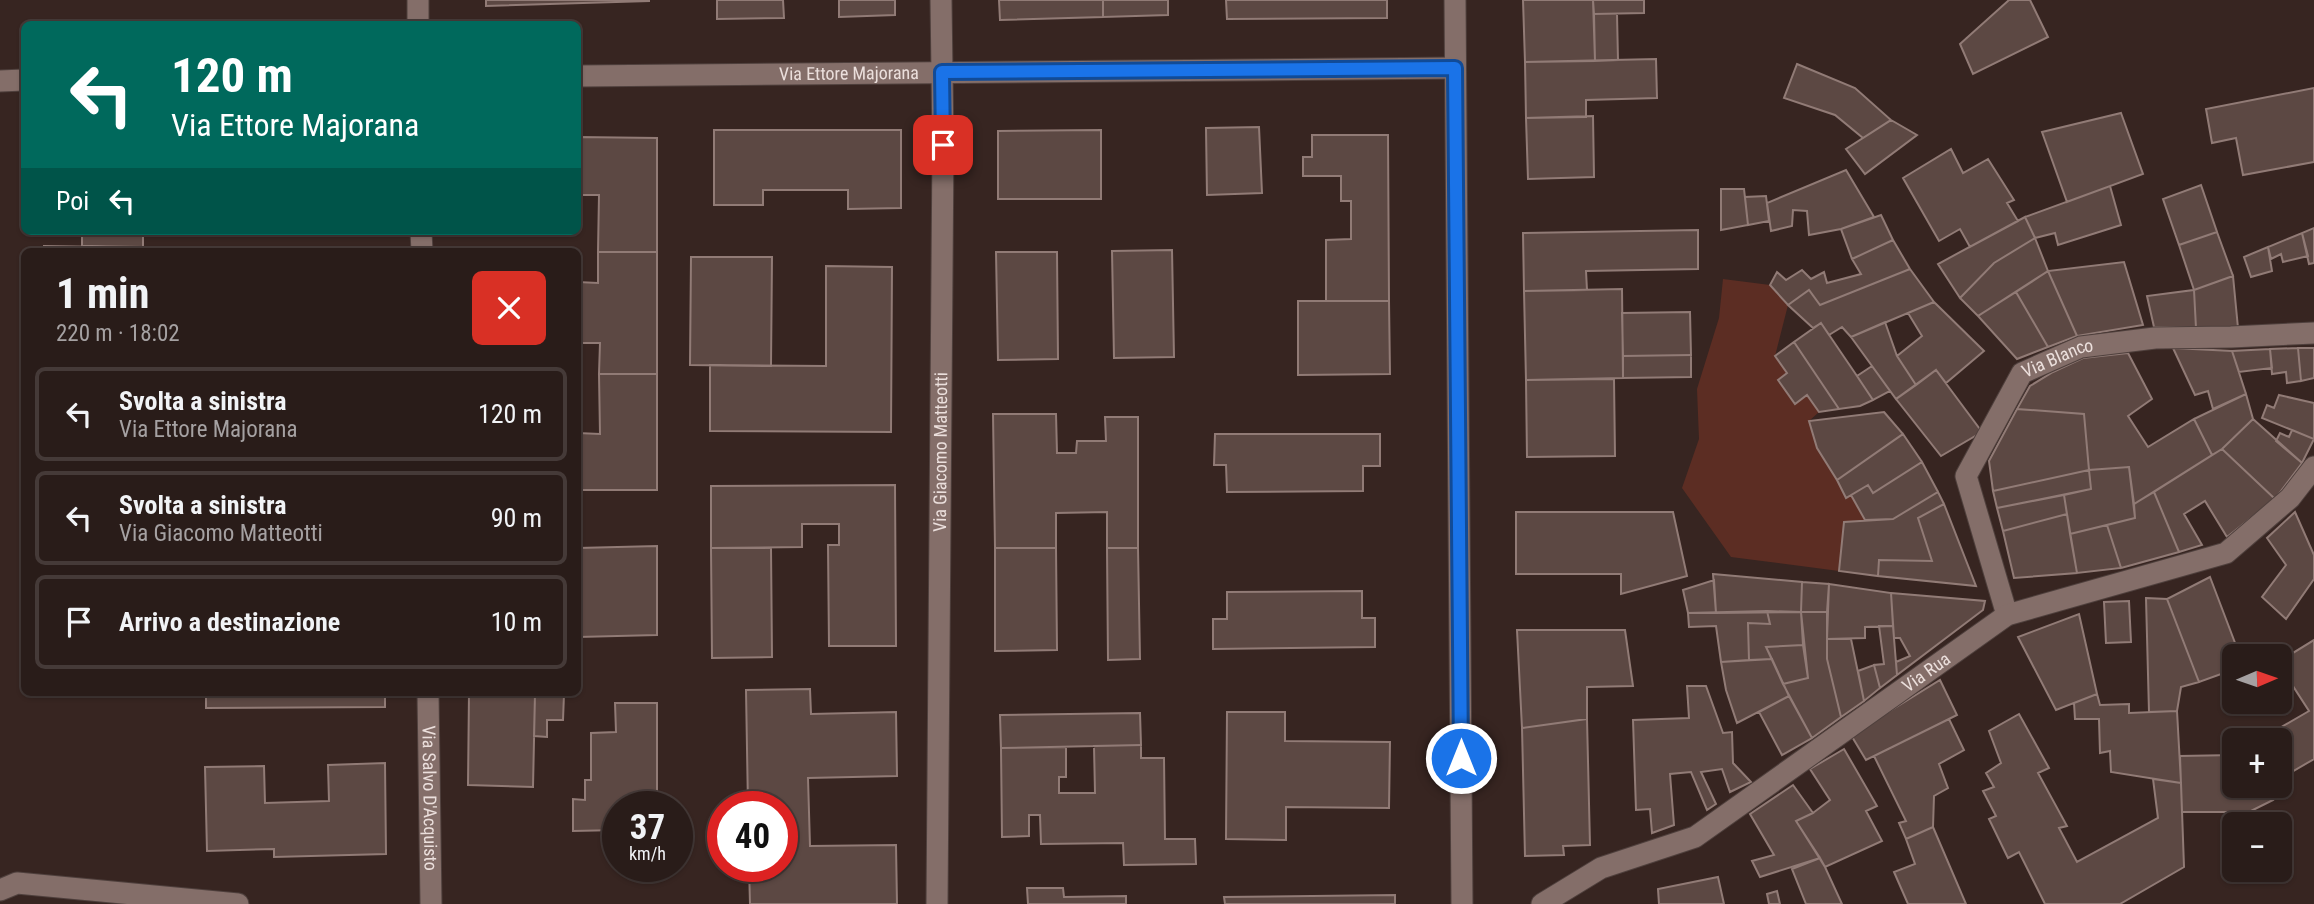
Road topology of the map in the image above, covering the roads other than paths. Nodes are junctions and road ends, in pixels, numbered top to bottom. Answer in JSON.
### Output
{"nodes":[{"id":1,"x":418,"y":0,"type":"edge"},
{"id":2,"x":941,"y":0,"type":"edge"},
{"id":3,"x":1455,"y":0,"type":"edge"},
{"id":4,"x":418,"y":21,"type":"edge"},
{"id":5,"x":1455,"y":68,"type":"junction"},
{"id":6,"x":942,"y":72,"type":"junction"},
{"id":7,"x":581,"y":76,"type":"edge"},
{"id":8,"x":21,"y":80,"type":"edge"},
{"id":9,"x":0,"y":81,"type":"edge"},
{"id":10,"x":2314,"y":333,"type":"edge"},
{"id":11,"x":2314,"y":467,"type":"edge"},
{"id":12,"x":2007,"y":615,"type":"junction"},
{"id":13,"x":428,"y":696,"type":"edge"},
{"id":14,"x":0,"y":890,"type":"edge"},
{"id":15,"x":238,"y":904,"type":"edge"},
{"id":16,"x":431,"y":904,"type":"edge"},
{"id":17,"x":937,"y":904,"type":"edge"},
{"id":18,"x":1462,"y":904,"type":"edge"},
{"id":19,"x":1542,"y":904,"type":"edge"}],
"edges":[{"from":1,"to":4,"type":"street"},
{"from":2,"to":6,"type":"street","name":"Via Giacomo Matteotti"},
{"from":3,"to":5,"type":"street"},
{"from":5,"to":6,"type":"street","name":"Via Ettore Majorana"},
{"from":5,"to":18,"type":"street"},
{"from":6,"to":7,"type":"street","name":"Via Ettore Majorana"},
{"from":6,"to":17,"type":"street","name":"Via Giacomo Matteotti"},
{"from":8,"to":9,"type":"street"},
{"from":10,"to":12,"type":"street","name":"Via Blanco"},
{"from":11,"to":12,"type":"street","name":"Via Rua"},
{"from":12,"to":19,"type":"street","name":"Via Rua"},
{"from":13,"to":16,"type":"street","name":"Via Salvo D'Acquisto"},
{"from":14,"to":15,"type":"street"}]}
